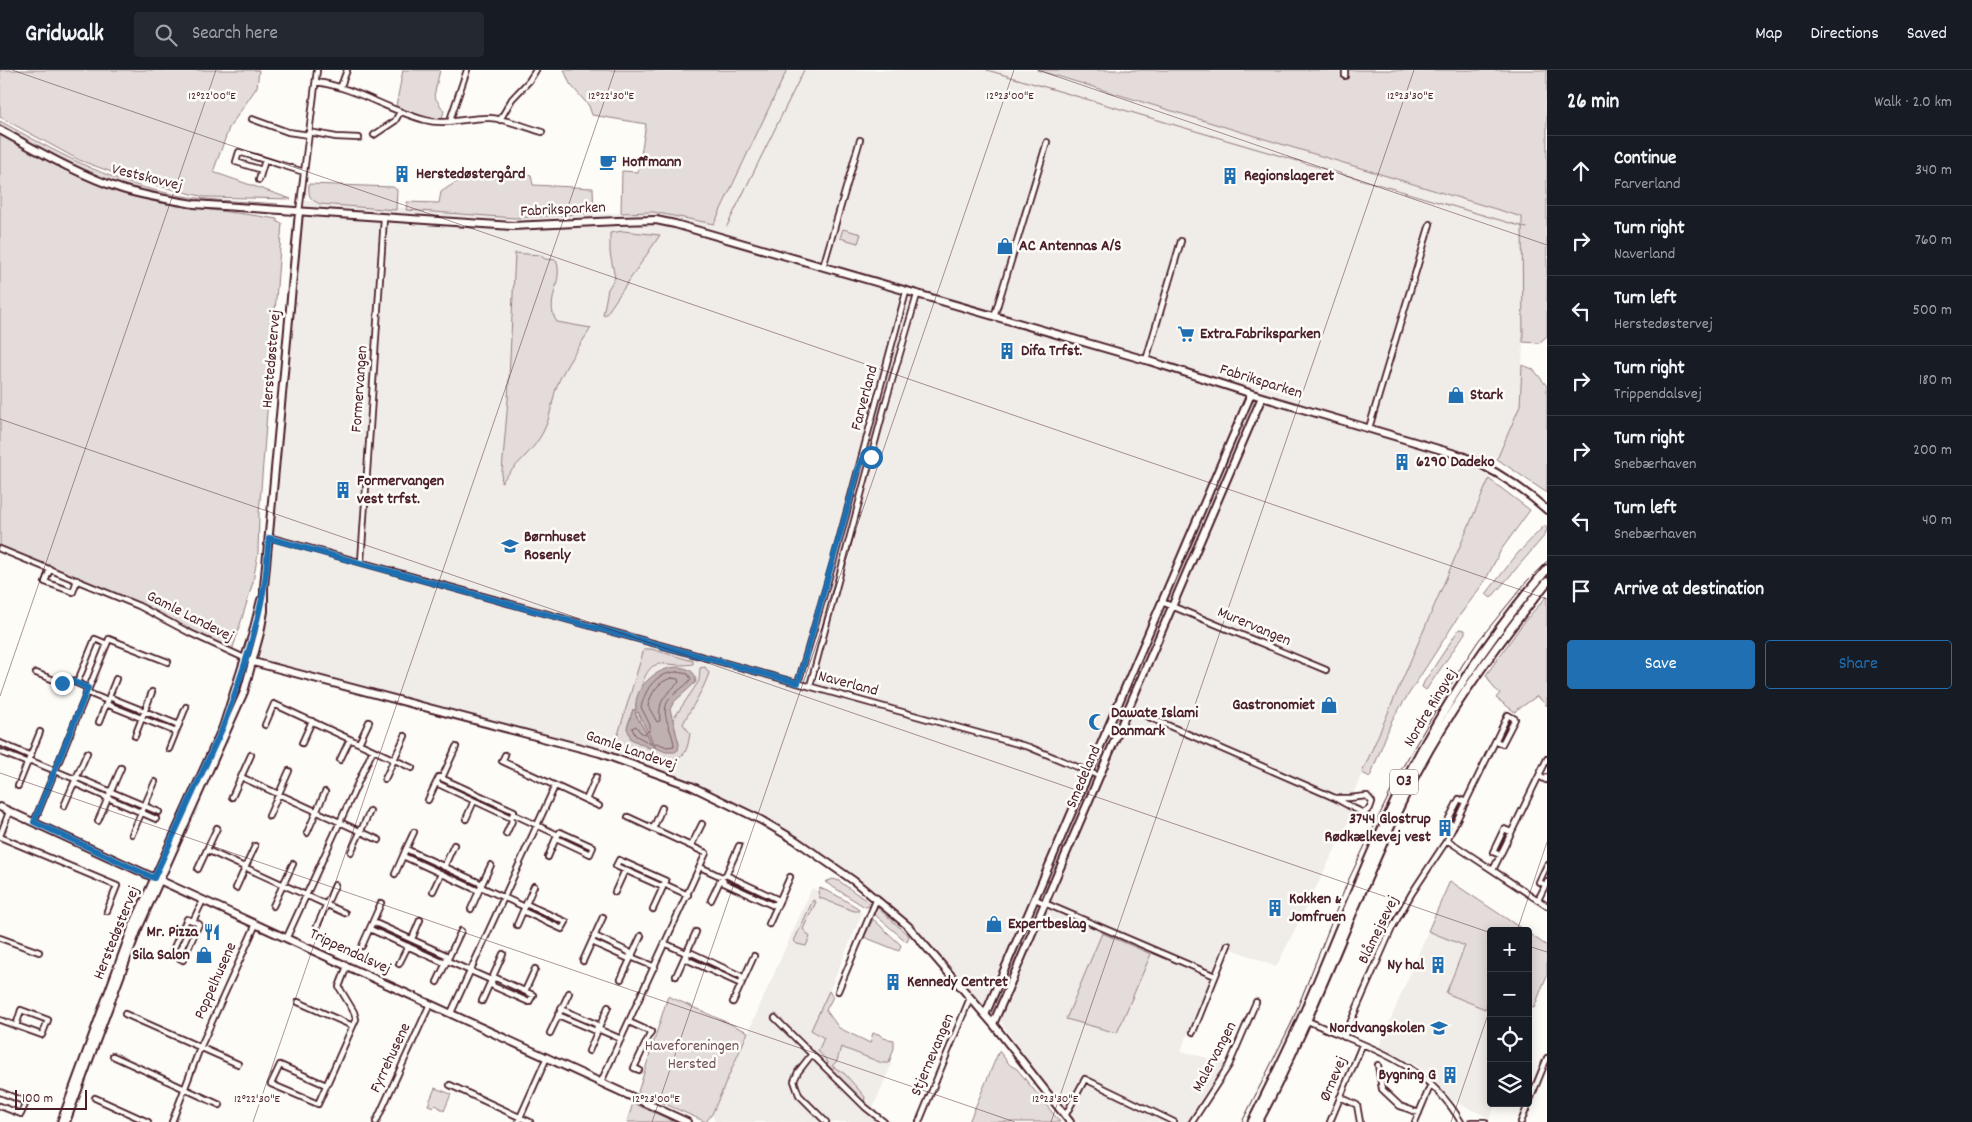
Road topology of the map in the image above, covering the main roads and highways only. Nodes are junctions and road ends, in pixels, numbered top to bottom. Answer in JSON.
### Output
{"nodes":[{"id":1,"x":1547,"y":569,"type":"edge"},
{"id":2,"x":1547,"y":582,"type":"edge"},
{"id":3,"x":1252,"y":1122,"type":"edge"},
{"id":4,"x":1258,"y":1122,"type":"edge"}],
"edges":[{"from":1,"to":3,"type":"main road","name":"Nordre Ringvej","number":"O3"},
{"from":2,"to":4,"type":"main road","name":"Nordre Ringvej","number":"O3"}]}
